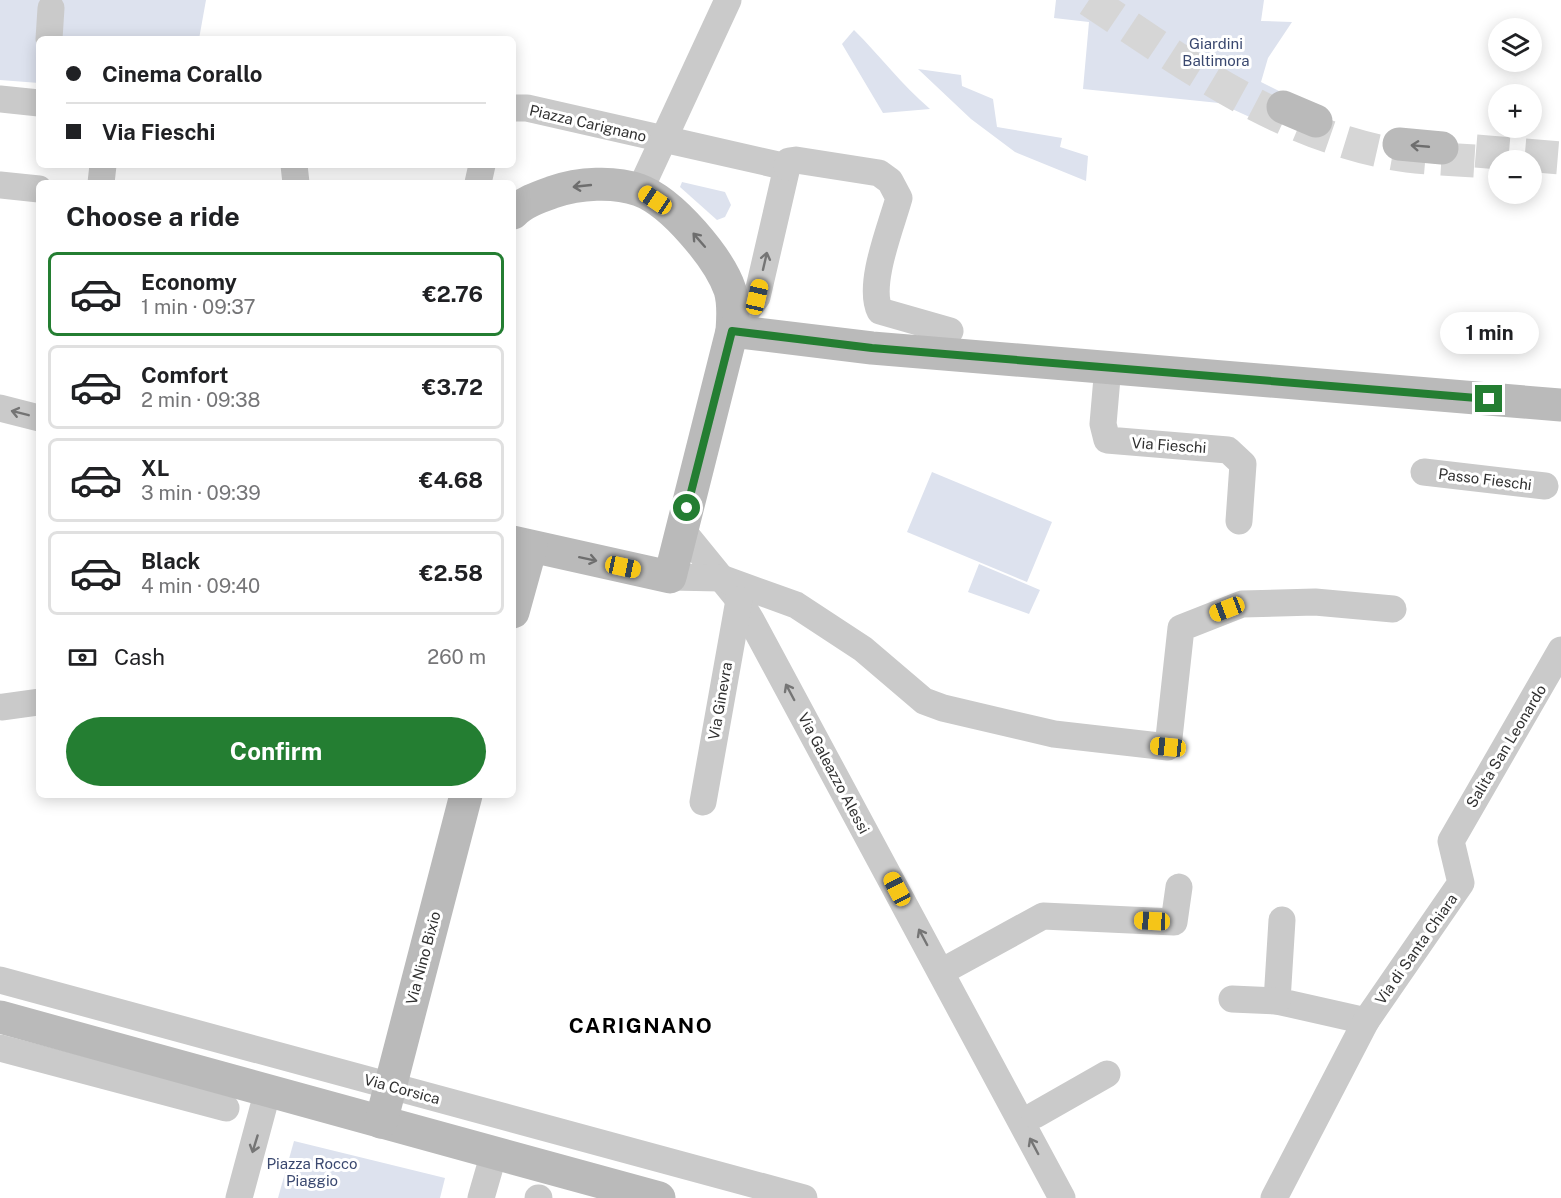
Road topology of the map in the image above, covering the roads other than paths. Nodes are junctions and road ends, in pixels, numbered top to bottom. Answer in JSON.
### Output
{"nodes":[{"id":1,"x":728,"y":0,"type":"edge"},
{"id":2,"x":51,"y":8,"type":"dead end"},
{"id":3,"x":49,"y":36,"type":"edge"},
{"id":4,"x":0,"y":99,"type":"edge"},
{"id":5,"x":36,"y":103,"type":"edge"},
{"id":6,"x":1283,"y":107,"type":"dead end"},
{"id":7,"x":516,"y":108,"type":"edge"},
{"id":8,"x":1316,"y":121,"type":"dead end"},
{"id":9,"x":663,"y":140,"type":"junction"},
{"id":10,"x":1399,"y":144,"type":"dead end"},
{"id":11,"x":1442,"y":148,"type":"tunnel mouth"},
{"id":12,"x":787,"y":167,"type":"junction"},
{"id":13,"x":0,"y":185,"type":"edge"},
{"id":14,"x":36,"y":189,"type":"edge"},
{"id":15,"x":640,"y":190,"type":"junction"},
{"id":16,"x":516,"y":211,"type":"edge"},
{"id":17,"x":732,"y":331,"type":"junction"},
{"id":18,"x":950,"y":331,"type":"dead end"},
{"id":19,"x":1108,"y":366,"type":"junction"},
{"id":20,"x":1561,"y":405,"type":"edge"},
{"id":21,"x":0,"y":408,"type":"edge"},
{"id":22,"x":36,"y":417,"type":"edge"},
{"id":23,"x":1424,"y":472,"type":"dead end"},
{"id":24,"x":1545,"y":486,"type":"dead end"},
{"id":25,"x":1239,"y":521,"type":"dead end"},
{"id":26,"x":682,"y":530,"type":"junction"},
{"id":27,"x":522,"y":545,"type":"edge"},
{"id":28,"x":670,"y":577,"type":"junction"},
{"id":29,"x":721,"y":578,"type":"junction"},
{"id":30,"x":516,"y":590,"type":"edge"},
{"id":31,"x":739,"y":600,"type":"junction"},
{"id":32,"x":1393,"y":609,"type":"dead end"},
{"id":33,"x":1561,"y":650,"type":"edge"},
{"id":34,"x":36,"y":702,"type":"edge"},
{"id":35,"x":3,"y":707,"type":"dead end"},
{"id":36,"x":465,"y":798,"type":"edge"},
{"id":37,"x":703,"y":802,"type":"dead end"},
{"id":38,"x":1451,"y":841,"type":"joint"},
{"id":39,"x":1179,"y":887,"type":"dead end"},
{"id":40,"x":1282,"y":920,"type":"dead end"},
{"id":41,"x":941,"y":972,"type":"junction"},
{"id":42,"x":0,"y":980,"type":"edge"},
{"id":43,"x":1232,"y":999,"type":"dead end"},
{"id":44,"x":1277,"y":1001,"type":"junction"},
{"id":45,"x":0,"y":1017,"type":"edge"},
{"id":46,"x":1366,"y":1020,"type":"junction"},
{"id":47,"x":0,"y":1048,"type":"edge"},
{"id":48,"x":1107,"y":1074,"type":"dead end"},
{"id":49,"x":390,"y":1086,"type":"junction"},
{"id":50,"x":268,"y":1090,"type":"junction"},
{"id":51,"x":226,"y":1108,"type":"dead end"},
{"id":52,"x":1035,"y":1115,"type":"dead end"},
{"id":53,"x":381,"y":1122,"type":"junction"},
{"id":54,"x":494,"y":1154,"type":"junction"},
{"id":55,"x":239,"y":1198,"type":"edge"},
{"id":56,"x":481,"y":1198,"type":"edge"},
{"id":57,"x":659,"y":1198,"type":"edge"},
{"id":58,"x":804,"y":1198,"type":"edge"},
{"id":59,"x":1062,"y":1198,"type":"edge"},
{"id":60,"x":1274,"y":1198,"type":"edge"}],
"edges":[{"from":1,"to":9,"type":"street"},
{"from":2,"to":3,"type":"street"},
{"from":4,"to":5,"type":"street"},
{"from":6,"to":8,"type":"street"},
{"from":7,"to":9,"type":"street","name":"Piazza Carignano"},
{"from":9,"to":12,"type":"street","name":"Piazza Carignano"},
{"from":9,"to":15,"type":"street","name":"Piazza Carignano"},
{"from":11,"to":10,"type":"street","one_way":true},
{"from":17,"to":12,"type":"street","one_way":true},
{"from":12,"to":18,"type":"street"},
{"from":13,"to":14,"type":"street"},
{"from":15,"to":16,"type":"street","one_way":true},
{"from":17,"to":15,"type":"street","one_way":true},
{"from":17,"to":19,"type":"street"},
{"from":17,"to":26,"type":"street"},
{"from":19,"to":20,"type":"street"},
{"from":19,"to":25,"type":"street","name":"Via Fieschi"},
{"from":22,"to":21,"type":"street","one_way":true},
{"from":23,"to":24,"type":"street","name":"Passo Fieschi"},
{"from":26,"to":28,"type":"street"},
{"from":26,"to":29,"type":"street","name":"Via Galeazzo Alessi"},
{"from":27,"to":28,"type":"street","one_way":true},
{"from":27,"to":30,"type":"street"},
{"from":28,"to":29,"type":"street"},
{"from":29,"to":31,"type":"street","name":"Via Galeazzo Alessi"},
{"from":29,"to":32,"type":"street"},
{"from":31,"to":37,"type":"street","name":"Via Ginevra"},
{"from":41,"to":31,"type":"street","name":"Via Galeazzo Alessi","one_way":true},
{"from":33,"to":38,"type":"street","name":"Salita San Leonardo"},
{"from":34,"to":35,"type":"street"},
{"from":36,"to":49,"type":"street","name":"Via Nino Bixio"},
{"from":38,"to":46,"type":"street","name":"Via di Santa Chiara"},
{"from":39,"to":41,"type":"street"},
{"from":40,"to":44,"type":"street"},
{"from":59,"to":41,"type":"street","name":"Via Galeazzo Alessi","one_way":true},
{"from":42,"to":49,"type":"street","name":"Via Corsica"},
{"from":43,"to":44,"type":"street","name":"Via di Santa Chiara"},
{"from":44,"to":46,"type":"street","name":"Via di Santa Chiara"},
{"from":45,"to":50,"type":"street"},
{"from":46,"to":60,"type":"street","name":"Via di Santa Chiara"},
{"from":47,"to":51,"type":"street"},
{"from":48,"to":52,"type":"street"},
{"from":49,"to":53,"type":"street","name":"Via Nino Bixio"},
{"from":49,"to":58,"type":"street","name":"Via Corsica"},
{"from":50,"to":53,"type":"street"},
{"from":50,"to":55,"type":"street","one_way":true},
{"from":53,"to":54,"type":"street"},
{"from":54,"to":56,"type":"street"},
{"from":54,"to":57,"type":"street"}]}
